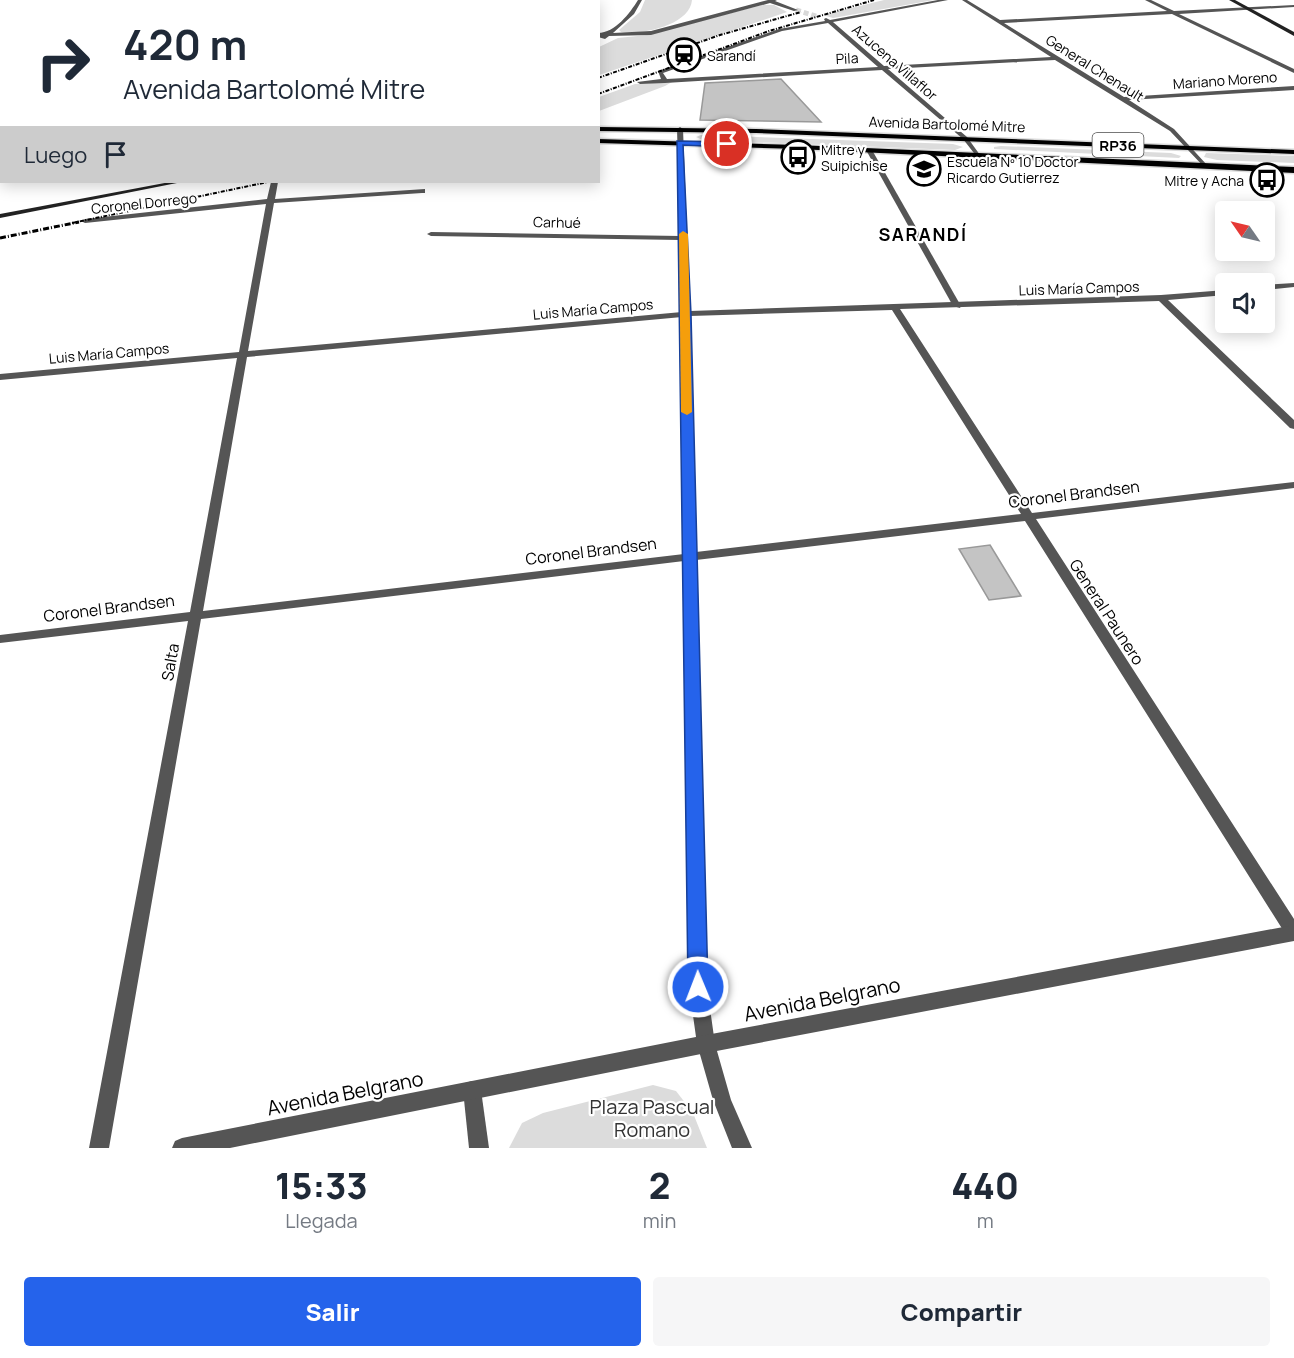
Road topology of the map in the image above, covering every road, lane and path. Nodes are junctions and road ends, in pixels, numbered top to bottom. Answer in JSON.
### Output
{"nodes":[{"id":1,"x":640,"y":0,"type":"edge"},
{"id":2,"x":946,"y":0,"type":"edge"},
{"id":3,"x":964,"y":0,"type":"edge"},
{"id":4,"x":1147,"y":0,"type":"edge"},
{"id":5,"x":1231,"y":0,"type":"edge"},
{"id":6,"x":773,"y":1,"type":"edge"},
{"id":7,"x":1294,"y":6,"type":"edge"},
{"id":8,"x":1247,"y":9,"type":"junction"},
{"id":9,"x":796,"y":10,"type":"tunnel mouth"},
{"id":10,"x":1173,"y":13,"type":"junction"},
{"id":11,"x":819,"y":16,"type":"tunnel mouth"},
{"id":12,"x":829,"y":21,"type":"junction"},
{"id":13,"x":998,"y":22,"type":"junction"},
{"id":14,"x":1294,"y":34,"type":"edge"},
{"id":15,"x":600,"y":35,"type":"edge"},
{"id":16,"x":607,"y":35,"type":"junction"},
{"id":17,"x":600,"y":39,"type":"edge"},
{"id":18,"x":1055,"y":58,"type":"junction"},
{"id":19,"x":886,"y":68,"type":"junction"},
{"id":20,"x":1294,"y":71,"type":"edge"},
{"id":21,"x":664,"y":81,"type":"junction"},
{"id":22,"x":640,"y":82,"type":"dead end"},
{"id":23,"x":1294,"y":88,"type":"edge"},
{"id":24,"x":1123,"y":99,"type":"junction"},
{"id":25,"x":600,"y":129,"type":"edge"},
{"id":26,"x":680,"y":129,"type":"junction"},
{"id":27,"x":965,"y":138,"type":"junction"},
{"id":28,"x":600,"y":141,"type":"edge"},
{"id":29,"x":680,"y":142,"type":"junction"},
{"id":30,"x":1191,"y":148,"type":"junction"},
{"id":31,"x":869,"y":150,"type":"junction"},
{"id":32,"x":1294,"y":152,"type":"edge"},
{"id":33,"x":977,"y":155,"type":"junction"},
{"id":34,"x":1205,"y":166,"type":"junction"},
{"id":35,"x":1294,"y":170,"type":"edge"},
{"id":36,"x":164,"y":183,"type":"edge"},
{"id":37,"x":274,"y":183,"type":"edge"},
{"id":38,"x":422,"y":191,"type":"dead end"},
{"id":39,"x":272,"y":201,"type":"junction"},
{"id":40,"x":0,"y":216,"type":"edge"},
{"id":41,"x":85,"y":221,"type":"dead end"},
{"id":42,"x":431,"y":234,"type":"dead end"},
{"id":43,"x":683,"y":238,"type":"junction"},
{"id":44,"x":1294,"y":285,"type":"edge"},
{"id":45,"x":1275,"y":287,"type":"edge"},
{"id":46,"x":1215,"y":293,"type":"edge"},
{"id":47,"x":1161,"y":298,"type":"junction"},
{"id":48,"x":957,"y":306,"type":"junction"},
{"id":49,"x":895,"y":308,"type":"junction"},
{"id":50,"x":686,"y":314,"type":"junction"},
{"id":51,"x":242,"y":354,"type":"junction"},
{"id":52,"x":0,"y":377,"type":"edge"},
{"id":53,"x":1294,"y":426,"type":"edge"},
{"id":54,"x":1294,"y":485,"type":"edge"},
{"id":55,"x":1026,"y":516,"type":"junction"},
{"id":56,"x":690,"y":556,"type":"junction"},
{"id":57,"x":195,"y":614,"type":"junction"},
{"id":58,"x":0,"y":639,"type":"edge"},
{"id":59,"x":1294,"y":933,"type":"edge"},
{"id":60,"x":706,"y":1044,"type":"junction"},
{"id":61,"x":472,"y":1090,"type":"junction"},
{"id":62,"x":99,"y":1148,"type":"edge"},
{"id":63,"x":182,"y":1148,"type":"edge"},
{"id":64,"x":479,"y":1148,"type":"edge"},
{"id":65,"x":742,"y":1148,"type":"edge"}],
"edges":[{"from":1,"to":16,"type":"street"},
{"from":2,"to":12,"type":"street"},
{"from":3,"to":13,"type":"street","name":"General Chenault"},
{"from":4,"to":10,"type":"street"},
{"from":5,"to":8,"type":"main road"},
{"from":6,"to":9,"type":"street"},
{"from":6,"to":16,"type":"street"},
{"from":7,"to":8,"type":"street"},
{"from":8,"to":10,"type":"street"},
{"from":8,"to":14,"type":"main road"},
{"from":10,"to":13,"type":"street"},
{"from":10,"to":20,"type":"street"},
{"from":11,"to":12,"type":"street","name":"Azucena Villaflor"},
{"from":12,"to":19,"type":"street","name":"Azucena Villaflor"},
{"from":12,"to":21,"type":"street"},
{"from":13,"to":18,"type":"street","name":"General Chenault"},
{"from":15,"to":16,"type":"street"},
{"from":16,"to":17,"type":"street"},
{"from":18,"to":19,"type":"street","name":"Pila"},
{"from":18,"to":24,"type":"street","name":"General Chenault"},
{"from":19,"to":21,"type":"street","name":"Pila"},
{"from":19,"to":27,"type":"street","name":"Azucena Villaflor"},
{"from":21,"to":22,"type":"street","name":"Pila"},
{"from":23,"to":24,"type":"street","name":"Mariano Moreno"},
{"from":24,"to":30,"type":"street","name":"General Chenault"},
{"from":25,"to":26,"type":"main road","name":"Avenida Bartolomé Mitre","number":"RP36"},
{"from":26,"to":27,"type":"main road","name":"Avenida Bartolomé Mitre","number":"RP36"},
{"from":26,"to":29,"type":"street"},
{"from":27,"to":30,"type":"main road","name":"Avenida Bartolomé Mitre","number":"RP36"},
{"from":27,"to":33,"type":"street","name":"Azucena Villaflor"},
{"from":28,"to":29,"type":"main road","name":"Avenida Bartolomé Mitre","number":"RP36"},
{"from":29,"to":31,"type":"main road","name":"Avenida Bartolomé Mitre","number":"RP36"},
{"from":29,"to":43,"type":"street"},
{"from":30,"to":32,"type":"main road","name":"Avenida Bartolomé Mitre","number":"RP36"},
{"from":30,"to":34,"type":"street","name":"General Chenault"},
{"from":31,"to":33,"type":"main road","name":"Avenida Bartolomé Mitre","number":"RP36"},
{"from":31,"to":48,"type":"street"},
{"from":33,"to":34,"type":"main road","name":"Avenida Bartolomé Mitre","number":"RP36"},
{"from":34,"to":35,"type":"main road","name":"Avenida Bartolomé Mitre","number":"RP36"},
{"from":36,"to":40,"type":"main road"},
{"from":37,"to":39,"type":"street","name":"Salta"},
{"from":38,"to":39,"type":"street","name":"Coronel Dorrego"},
{"from":39,"to":41,"type":"street","name":"Coronel Dorrego"},
{"from":39,"to":51,"type":"street","name":"Salta"},
{"from":42,"to":43,"type":"street","name":"Carhué"},
{"from":43,"to":50,"type":"street"},
{"from":44,"to":45,"type":"street"},
{"from":46,"to":47,"type":"street","name":"Luis María Campos"},
{"from":47,"to":48,"type":"street","name":"Luis María Campos"},
{"from":47,"to":53,"type":"street"},
{"from":48,"to":49,"type":"street","name":"Luis María Campos"},
{"from":49,"to":50,"type":"street","name":"Luis María Campos"},
{"from":49,"to":55,"type":"street","name":"General Paunero"},
{"from":50,"to":51,"type":"street","name":"Luis María Campos"},
{"from":50,"to":56,"type":"street"},
{"from":51,"to":52,"type":"street","name":"Luis María Campos"},
{"from":51,"to":57,"type":"street","name":"Salta"},
{"from":54,"to":55,"type":"street","name":"Coronel Brandsen"},
{"from":55,"to":56,"type":"street","name":"Coronel Brandsen"},
{"from":55,"to":59,"type":"street","name":"General Paunero"},
{"from":56,"to":57,"type":"street","name":"Coronel Brandsen"},
{"from":56,"to":60,"type":"street"},
{"from":57,"to":58,"type":"street","name":"Coronel Brandsen"},
{"from":57,"to":62,"type":"street","name":"Salta"},
{"from":59,"to":60,"type":"street","name":"Avenida Belgrano"},
{"from":60,"to":61,"type":"street","name":"Avenida Belgrano"},
{"from":60,"to":65,"type":"street"},
{"from":61,"to":63,"type":"street","name":"Avenida Belgrano"},
{"from":61,"to":64,"type":"street"}]}
